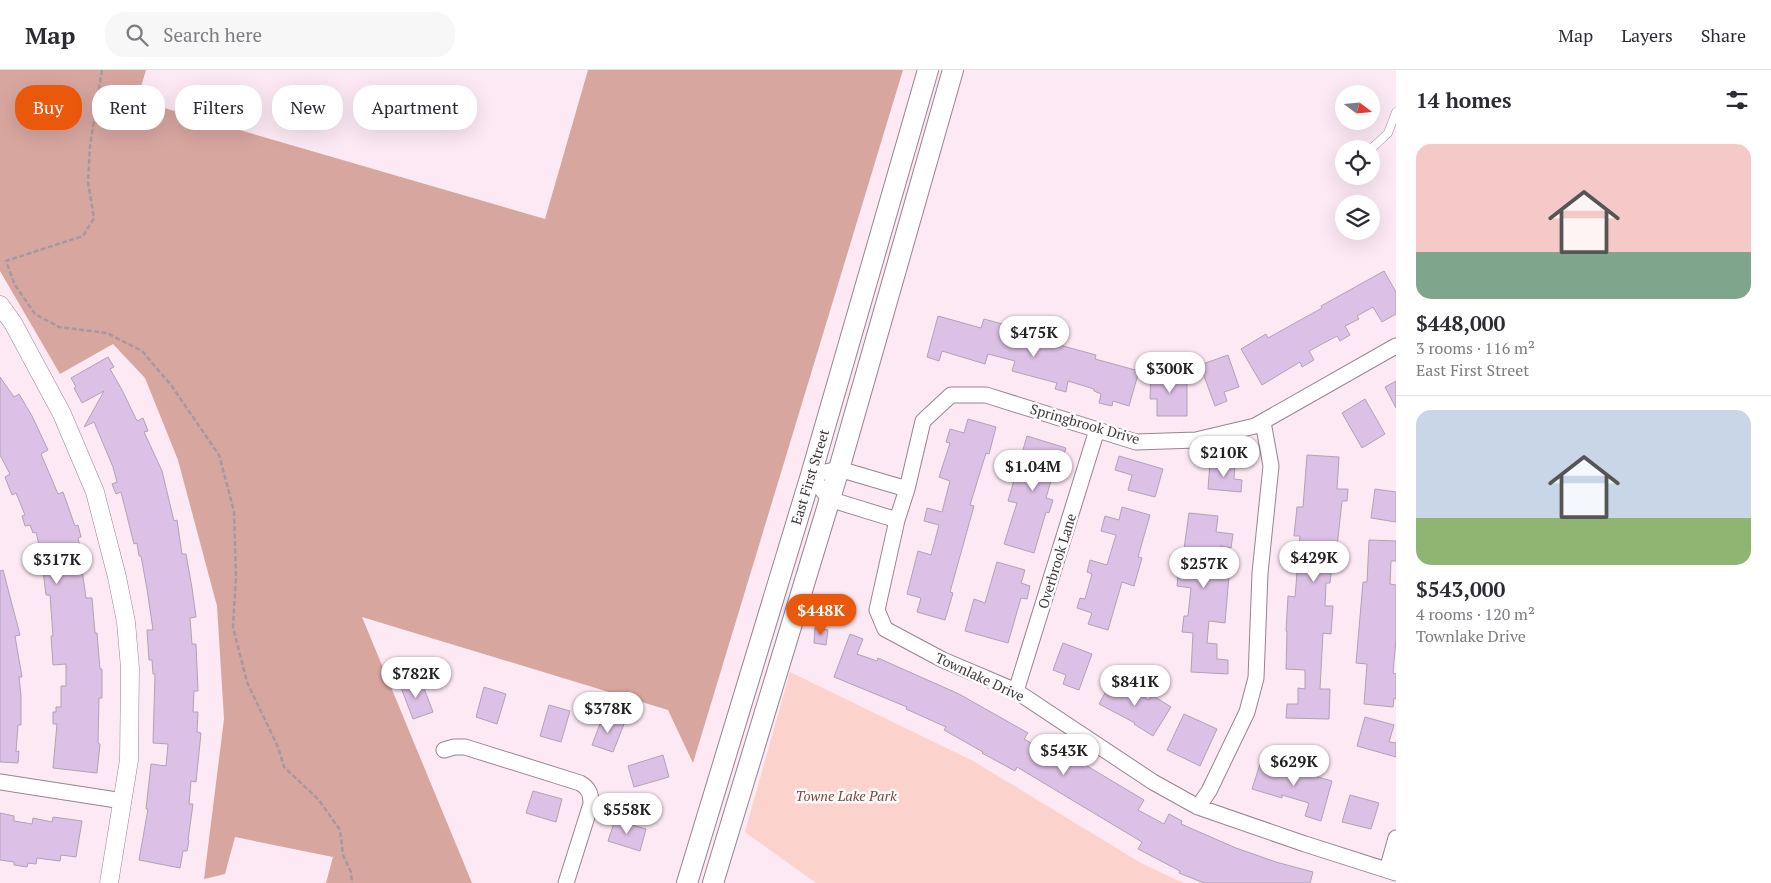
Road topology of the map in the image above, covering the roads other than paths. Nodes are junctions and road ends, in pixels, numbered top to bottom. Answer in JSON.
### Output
{"nodes":[{"id":1,"x":928,"y":70,"type":"edge"},
{"id":2,"x":953,"y":70,"type":"edge"},
{"id":3,"x":1396,"y":112,"type":"edge"},
{"id":4,"x":1380,"y":140,"type":"edge"},
{"id":5,"x":0,"y":305,"type":"edge"},
{"id":6,"x":1396,"y":346,"type":"edge"},
{"id":7,"x":1262,"y":422,"type":"junction"},
{"id":8,"x":1097,"y":430,"type":"junction"},
{"id":9,"x":839,"y":469,"type":"junction"},
{"id":10,"x":811,"y":475,"type":"junction"},
{"id":11,"x":907,"y":489,"type":"junction"},
{"id":12,"x":829,"y":499,"type":"junction"},
{"id":13,"x":897,"y":520,"type":"junction"},
{"id":14,"x":1016,"y":691,"type":"junction"},
{"id":15,"x":444,"y":750,"type":"dead end"},
{"id":16,"x":0,"y":782,"type":"edge"},
{"id":17,"x":123,"y":801,"type":"junction"},
{"id":18,"x":1198,"y":807,"type":"junction"},
{"id":19,"x":1396,"y":838,"type":"edge"},
{"id":20,"x":1391,"y":872,"type":"edge"},
{"id":21,"x":110,"y":875,"type":"edge"},
{"id":22,"x":102,"y":883,"type":"edge"},
{"id":23,"x":566,"y":883,"type":"edge"},
{"id":24,"x":687,"y":883,"type":"edge"},
{"id":25,"x":713,"y":883,"type":"edge"}],
"edges":[{"from":1,"to":10,"type":"main road","name":"East First Street"},
{"from":2,"to":9,"type":"main road","name":"East First Street"},
{"from":3,"to":4,"type":"lane"},
{"from":5,"to":17,"type":"street"},
{"from":6,"to":7,"type":"street","name":"Springbrook Drive"},
{"from":7,"to":8,"type":"street","name":"Springbrook Drive"},
{"from":7,"to":18,"type":"street"},
{"from":8,"to":11,"type":"street","name":"Springbrook Drive"},
{"from":8,"to":14,"type":"street","name":"Overbrook Lane"},
{"from":9,"to":10,"type":"street"},
{"from":9,"to":11,"type":"street"},
{"from":9,"to":12,"type":"main road","name":"East First Street"},
{"from":10,"to":12,"type":"street"},
{"from":10,"to":24,"type":"main road","name":"East First Street"},
{"from":11,"to":13,"type":"street","name":"Townlake Drive"},
{"from":12,"to":13,"type":"street"},
{"from":12,"to":25,"type":"main road","name":"East First Street"},
{"from":13,"to":14,"type":"street","name":"Townlake Drive"},
{"from":14,"to":18,"type":"street","name":"Townlake Drive"},
{"from":15,"to":23,"type":"street"},
{"from":16,"to":17,"type":"street"},
{"from":17,"to":21,"type":"street"},
{"from":18,"to":20,"type":"street","name":"Townlake Drive"},
{"from":19,"to":20,"type":"street"},
{"from":21,"to":22,"type":"street"}]}
